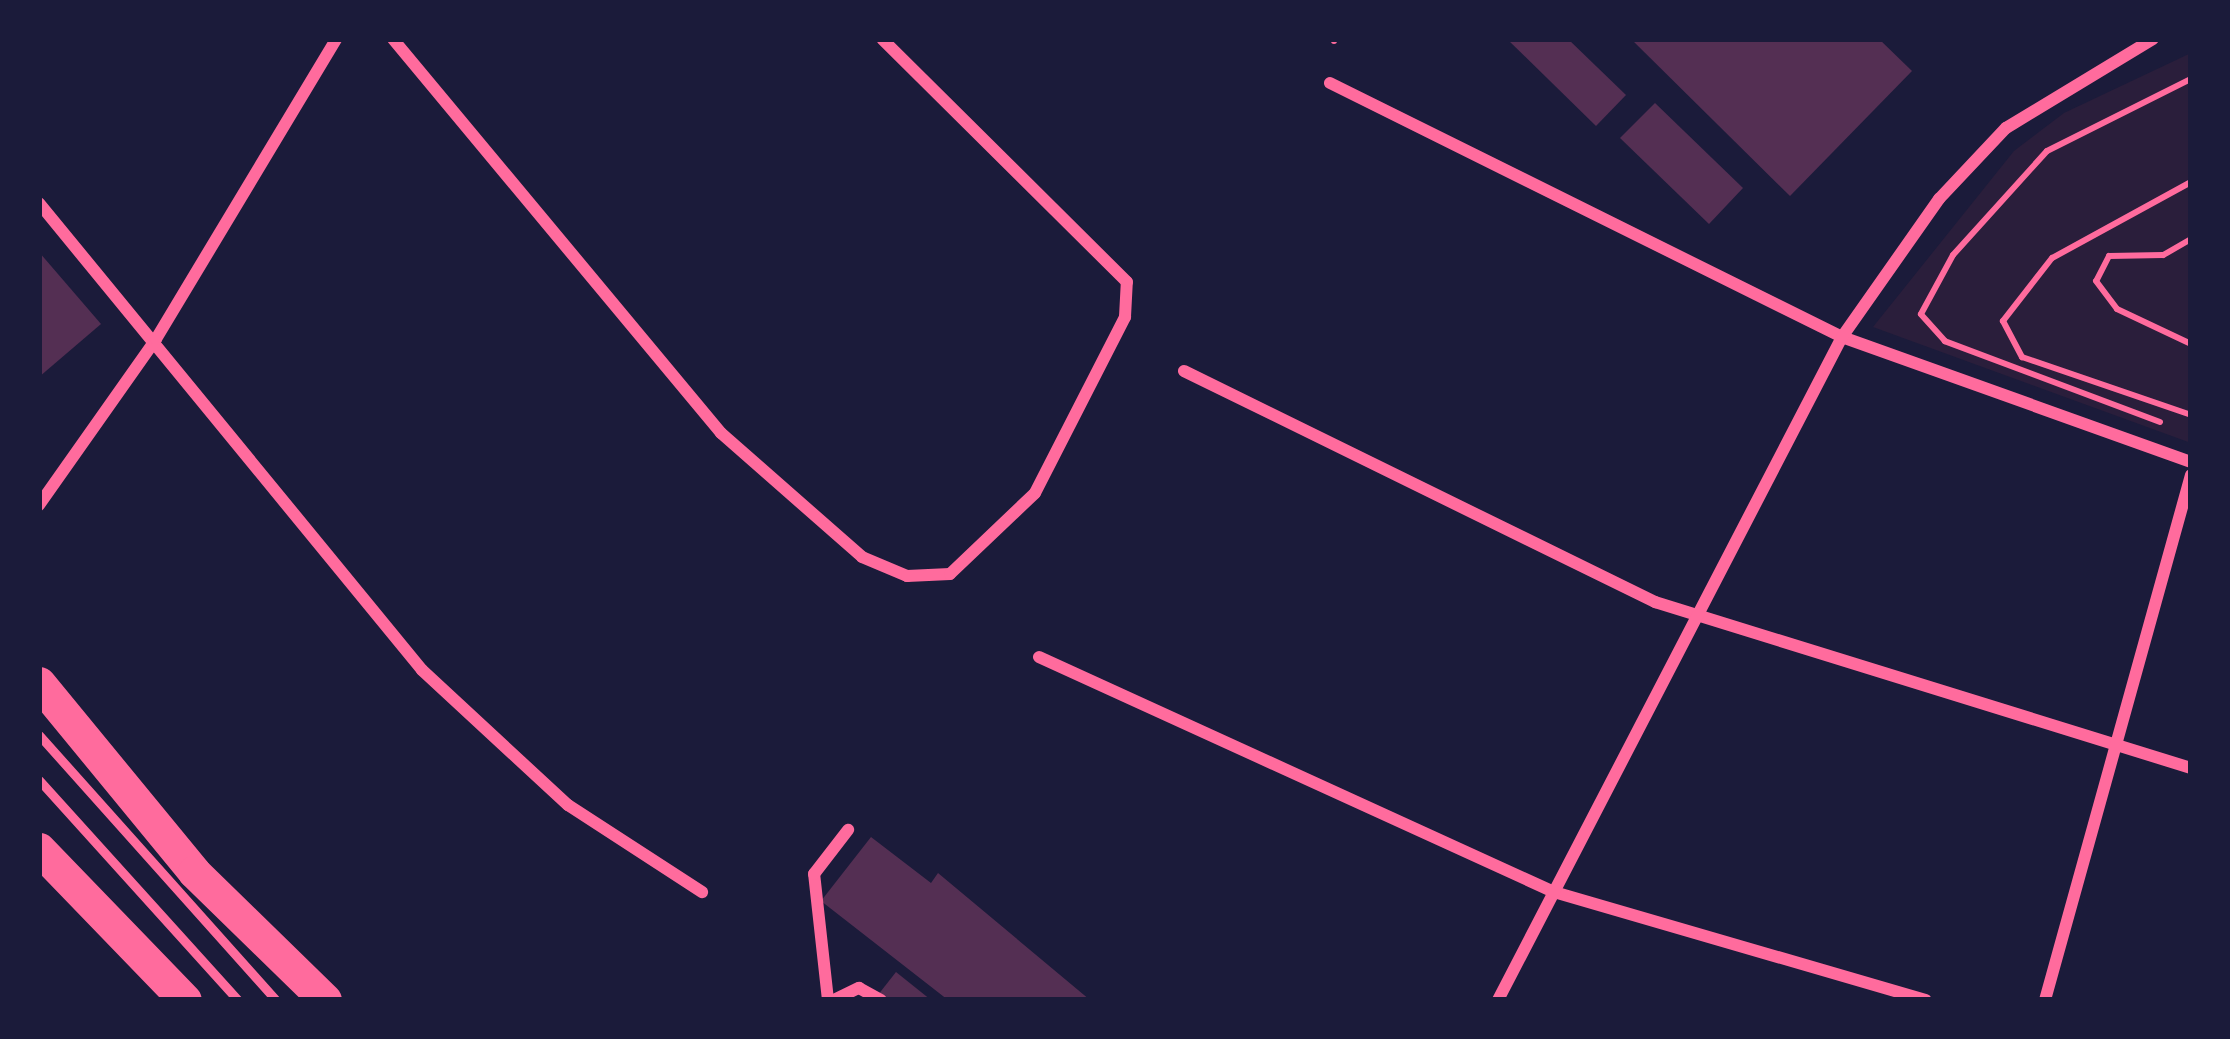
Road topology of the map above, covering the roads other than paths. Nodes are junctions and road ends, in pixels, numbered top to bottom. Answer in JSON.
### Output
{"nodes":[{"id":1,"x":336,"y":39,"type":"edge"},
{"id":2,"x":393,"y":39,"type":"edge"},
{"id":3,"x":882,"y":39,"type":"edge"},
{"id":4,"x":2153,"y":39,"type":"edge"},
{"id":5,"x":1330,"y":83,"type":"dead end"},
{"id":6,"x":39,"y":203,"type":"edge"},
{"id":7,"x":1842,"y":337,"type":"junction"},
{"id":8,"x":156,"y":339,"type":"junction"},
{"id":9,"x":1184,"y":371,"type":"dead end"},
{"id":10,"x":2191,"y":462,"type":"edge"},
{"id":11,"x":2191,"y":475,"type":"edge"},
{"id":12,"x":39,"y":506,"type":"edge"},
{"id":13,"x":1695,"y":614,"type":"junction"},
{"id":14,"x":1039,"y":657,"type":"dead end"},
{"id":15,"x":39,"y":683,"type":"edge"},
{"id":16,"x":39,"y":735,"type":"edge"},
{"id":17,"x":2116,"y":746,"type":"junction"},
{"id":18,"x":2191,"y":768,"type":"edge"},
{"id":19,"x":39,"y":780,"type":"edge"},
{"id":20,"x":848,"y":830,"type":"dead end"},
{"id":21,"x":39,"y":849,"type":"edge"},
{"id":22,"x":703,"y":892,"type":"dead end"},
{"id":23,"x":1554,"y":892,"type":"junction"},
{"id":24,"x":185,"y":1000,"type":"edge"},
{"id":25,"x":238,"y":1000,"type":"edge"},
{"id":26,"x":276,"y":1000,"type":"edge"},
{"id":27,"x":326,"y":1000,"type":"edge"},
{"id":28,"x":831,"y":1000,"type":"edge"},
{"id":29,"x":881,"y":1000,"type":"edge"},
{"id":30,"x":1498,"y":1000,"type":"edge"},
{"id":31,"x":1926,"y":1000,"type":"edge"},
{"id":32,"x":2045,"y":1000,"type":"edge"}],
"edges":[{"from":1,"to":8,"type":"street"},
{"from":2,"to":3,"type":"street"},
{"from":4,"to":7,"type":"street"},
{"from":5,"to":7,"type":"street"},
{"from":6,"to":8,"type":"street"},
{"from":7,"to":10,"type":"street"},
{"from":7,"to":13,"type":"street"},
{"from":8,"to":12,"type":"street"},
{"from":8,"to":22,"type":"street"},
{"from":9,"to":13,"type":"street"},
{"from":11,"to":17,"type":"street"},
{"from":13,"to":17,"type":"street"},
{"from":13,"to":23,"type":"street"},
{"from":14,"to":23,"type":"street"},
{"from":15,"to":27,"type":"highway"},
{"from":16,"to":26,"type":"lane"},
{"from":17,"to":18,"type":"street"},
{"from":17,"to":32,"type":"street"},
{"from":19,"to":25,"type":"lane"},
{"from":20,"to":28,"type":"street"},
{"from":21,"to":24,"type":"highway"},
{"from":23,"to":30,"type":"street"},
{"from":23,"to":31,"type":"street"},
{"from":28,"to":29,"type":"street"}]}
